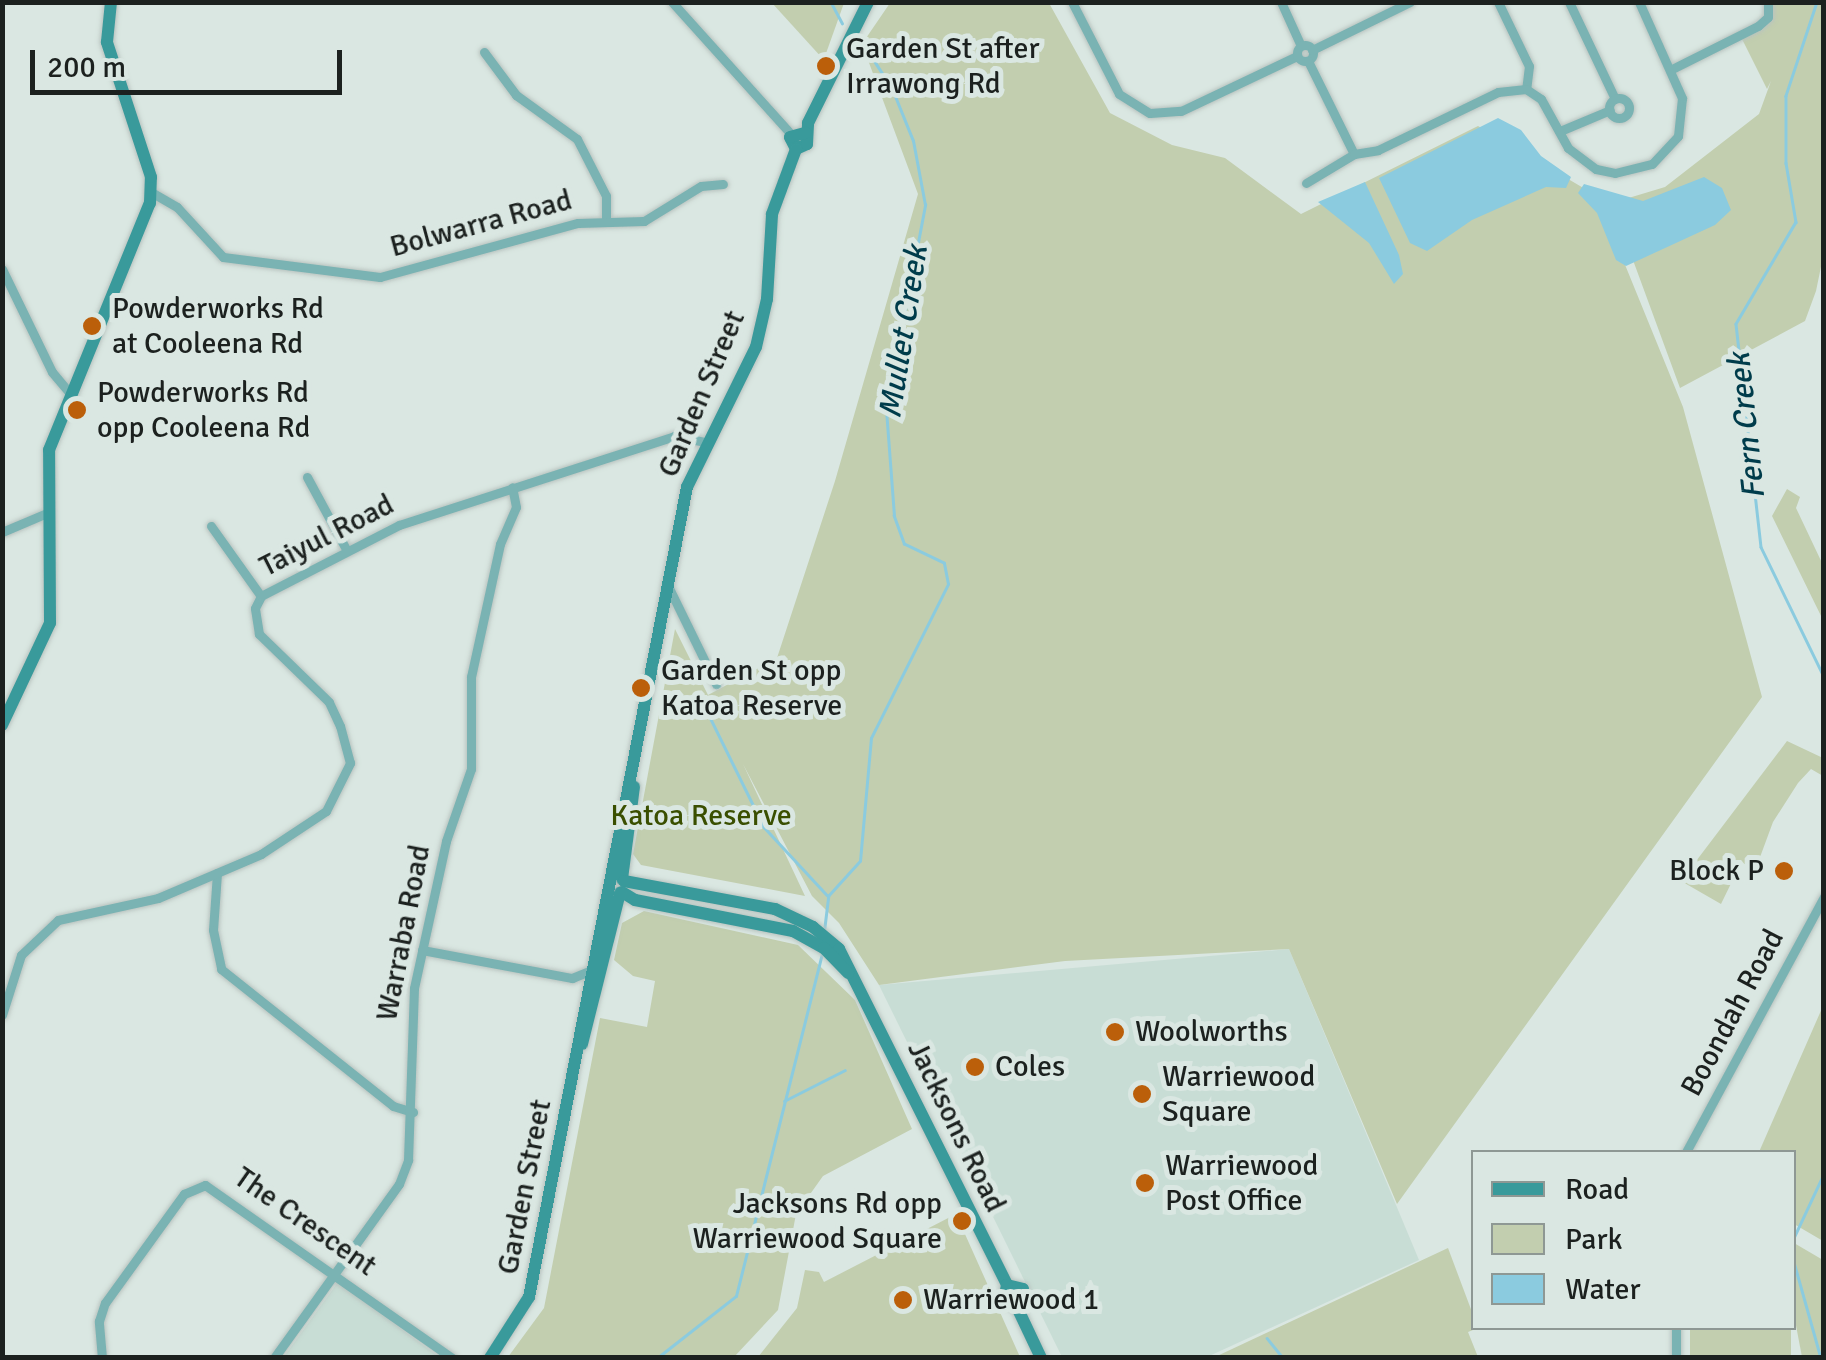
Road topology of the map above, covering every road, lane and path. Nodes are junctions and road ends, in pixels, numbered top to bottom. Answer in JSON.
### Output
{"nodes":[{"id":1,"x":112,"y":2,"type":"edge"},
{"id":2,"x":672,"y":2,"type":"edge"},
{"id":3,"x":868,"y":2,"type":"edge"},
{"id":4,"x":1072,"y":2,"type":"edge"},
{"id":5,"x":1281,"y":2,"type":"edge"},
{"id":6,"x":1410,"y":2,"type":"edge"},
{"id":7,"x":1498,"y":2,"type":"edge"},
{"id":8,"x":1569,"y":2,"type":"edge"},
{"id":9,"x":1639,"y":2,"type":"edge"},
{"id":10,"x":1768,"y":2,"type":"edge"},
{"id":11,"x":484,"y":52,"type":"dead end"},
{"id":12,"x":1304,"y":53,"type":"junction"},
{"id":13,"x":1672,"y":69,"type":"junction"},
{"id":14,"x":1526,"y":88,"type":"junction"},
{"id":15,"x":1615,"y":99,"type":"junction"},
{"id":16,"x":1610,"y":110,"type":"junction"},
{"id":17,"x":1560,"y":131,"type":"junction"},
{"id":18,"x":798,"y":134,"type":"junction"},
{"id":19,"x":1354,"y":154,"type":"junction"},
{"id":20,"x":1306,"y":183,"type":"dead end"},
{"id":21,"x":723,"y":184,"type":"dead end"},
{"id":22,"x":151,"y":192,"type":"junction"},
{"id":23,"x":606,"y":221,"type":"junction"},
{"id":24,"x":2,"y":269,"type":"edge"},
{"id":25,"x":71,"y":395,"type":"junction"},
{"id":26,"x":704,"y":442,"type":"junction"},
{"id":27,"x":307,"y":476,"type":"dead end"},
{"id":28,"x":512,"y":487,"type":"junction"},
{"id":29,"x":47,"y":514,"type":"junction"},
{"id":30,"x":211,"y":526,"type":"dead end"},
{"id":31,"x":2,"y":532,"type":"edge"},
{"id":32,"x":346,"y":549,"type":"junction"},
{"id":33,"x":668,"y":585,"type":"junction"},
{"id":34,"x":262,"y":596,"type":"junction"},
{"id":35,"x":716,"y":684,"type":"dead end"},
{"id":36,"x":2,"y":725,"type":"edge"},
{"id":37,"x":217,"y":873,"type":"junction"},
{"id":38,"x":620,"y":890,"type":"junction"},
{"id":39,"x":1824,"y":897,"type":"edge"},
{"id":40,"x":812,"y":933,"type":"junction"},
{"id":41,"x":422,"y":950,"type":"junction"},
{"id":42,"x":592,"y":970,"type":"junction"},
{"id":43,"x":572,"y":978,"type":"junction"},
{"id":44,"x":587,"y":996,"type":"junction"},
{"id":45,"x":2,"y":1015,"type":"edge"},
{"id":46,"x":572,"y":1075,"type":"junction"},
{"id":47,"x":413,"y":1112,"type":"junction"},
{"id":48,"x":1687,"y":1150,"type":"edge"},
{"id":49,"x":336,"y":1274,"type":"junction"},
{"id":50,"x":1676,"y":1330,"type":"edge"},
{"id":51,"x":102,"y":1358,"type":"edge"},
{"id":52,"x":274,"y":1358,"type":"edge"},
{"id":53,"x":452,"y":1358,"type":"edge"},
{"id":54,"x":490,"y":1358,"type":"edge"},
{"id":55,"x":1041,"y":1358,"type":"edge"},
{"id":56,"x":1676,"y":1358,"type":"edge"}],
"edges":[{"from":1,"to":22,"type":"street"},
{"from":2,"to":18,"type":"street"},
{"from":3,"to":18,"type":"street"},
{"from":4,"to":12,"type":"street"},
{"from":5,"to":12,"type":"street"},
{"from":6,"to":12,"type":"street"},
{"from":7,"to":14,"type":"street"},
{"from":8,"to":15,"type":"street"},
{"from":9,"to":13,"type":"street"},
{"from":10,"to":13,"type":"street"},
{"from":11,"to":23,"type":"street"},
{"from":12,"to":19,"type":"street"},
{"from":13,"to":17,"type":"street"},
{"from":14,"to":17,"type":"street"},
{"from":14,"to":19,"type":"street"},
{"from":15,"to":16,"type":"street"},
{"from":15,"to":16,"type":"street"},
{"from":16,"to":17,"type":"street"},
{"from":18,"to":26,"type":"street","name":"Garden Street"},
{"from":19,"to":20,"type":"street"},
{"from":21,"to":23,"type":"street","name":"Bolwarra Road"},
{"from":22,"to":23,"type":"street","name":"Bolwarra Road"},
{"from":22,"to":25,"type":"street"},
{"from":24,"to":25,"type":"street"},
{"from":25,"to":29,"type":"street"},
{"from":26,"to":28,"type":"street","name":"Taiyul Road"},
{"from":26,"to":33,"type":"street","name":"Garden Street"},
{"from":27,"to":32,"type":"street"},
{"from":28,"to":32,"type":"street","name":"Taiyul Road"},
{"from":28,"to":41,"type":"street","name":"Warraba Road"},
{"from":29,"to":31,"type":"street"},
{"from":29,"to":36,"type":"street"},
{"from":30,"to":34,"type":"street"},
{"from":32,"to":34,"type":"street","name":"Taiyul Road"},
{"from":33,"to":35,"type":"street"},
{"from":33,"to":38,"type":"street","name":"Garden Street"},
{"from":34,"to":37,"type":"street","name":"Taiyul Road"},
{"from":37,"to":45,"type":"street","name":"Taiyul Road"},
{"from":37,"to":47,"type":"street"},
{"from":38,"to":40,"type":"street","name":"Jacksons Road"},
{"from":38,"to":40,"type":"street","name":"Jacksons Road"},
{"from":38,"to":42,"type":"street","name":"Garden Street"},
{"from":38,"to":46,"type":"street","name":"Garden Street"},
{"from":39,"to":48,"type":"street","name":"Boondah Road"},
{"from":40,"to":55,"type":"street","name":"Jacksons Road"},
{"from":41,"to":43,"type":"street"},
{"from":41,"to":47,"type":"street","name":"Warraba Road"},
{"from":42,"to":43,"type":"street"},
{"from":42,"to":44,"type":"street","name":"Garden Street"},
{"from":43,"to":44,"type":"street"},
{"from":44,"to":46,"type":"street","name":"Garden Street"},
{"from":46,"to":54,"type":"street","name":"Garden Street"},
{"from":47,"to":49,"type":"street","name":"Warraba Road"},
{"from":49,"to":51,"type":"street","name":"The Crescent"},
{"from":49,"to":52,"type":"street","name":"Warraba Road"},
{"from":49,"to":53,"type":"street","name":"The Crescent"},
{"from":50,"to":56,"type":"street"}]}
